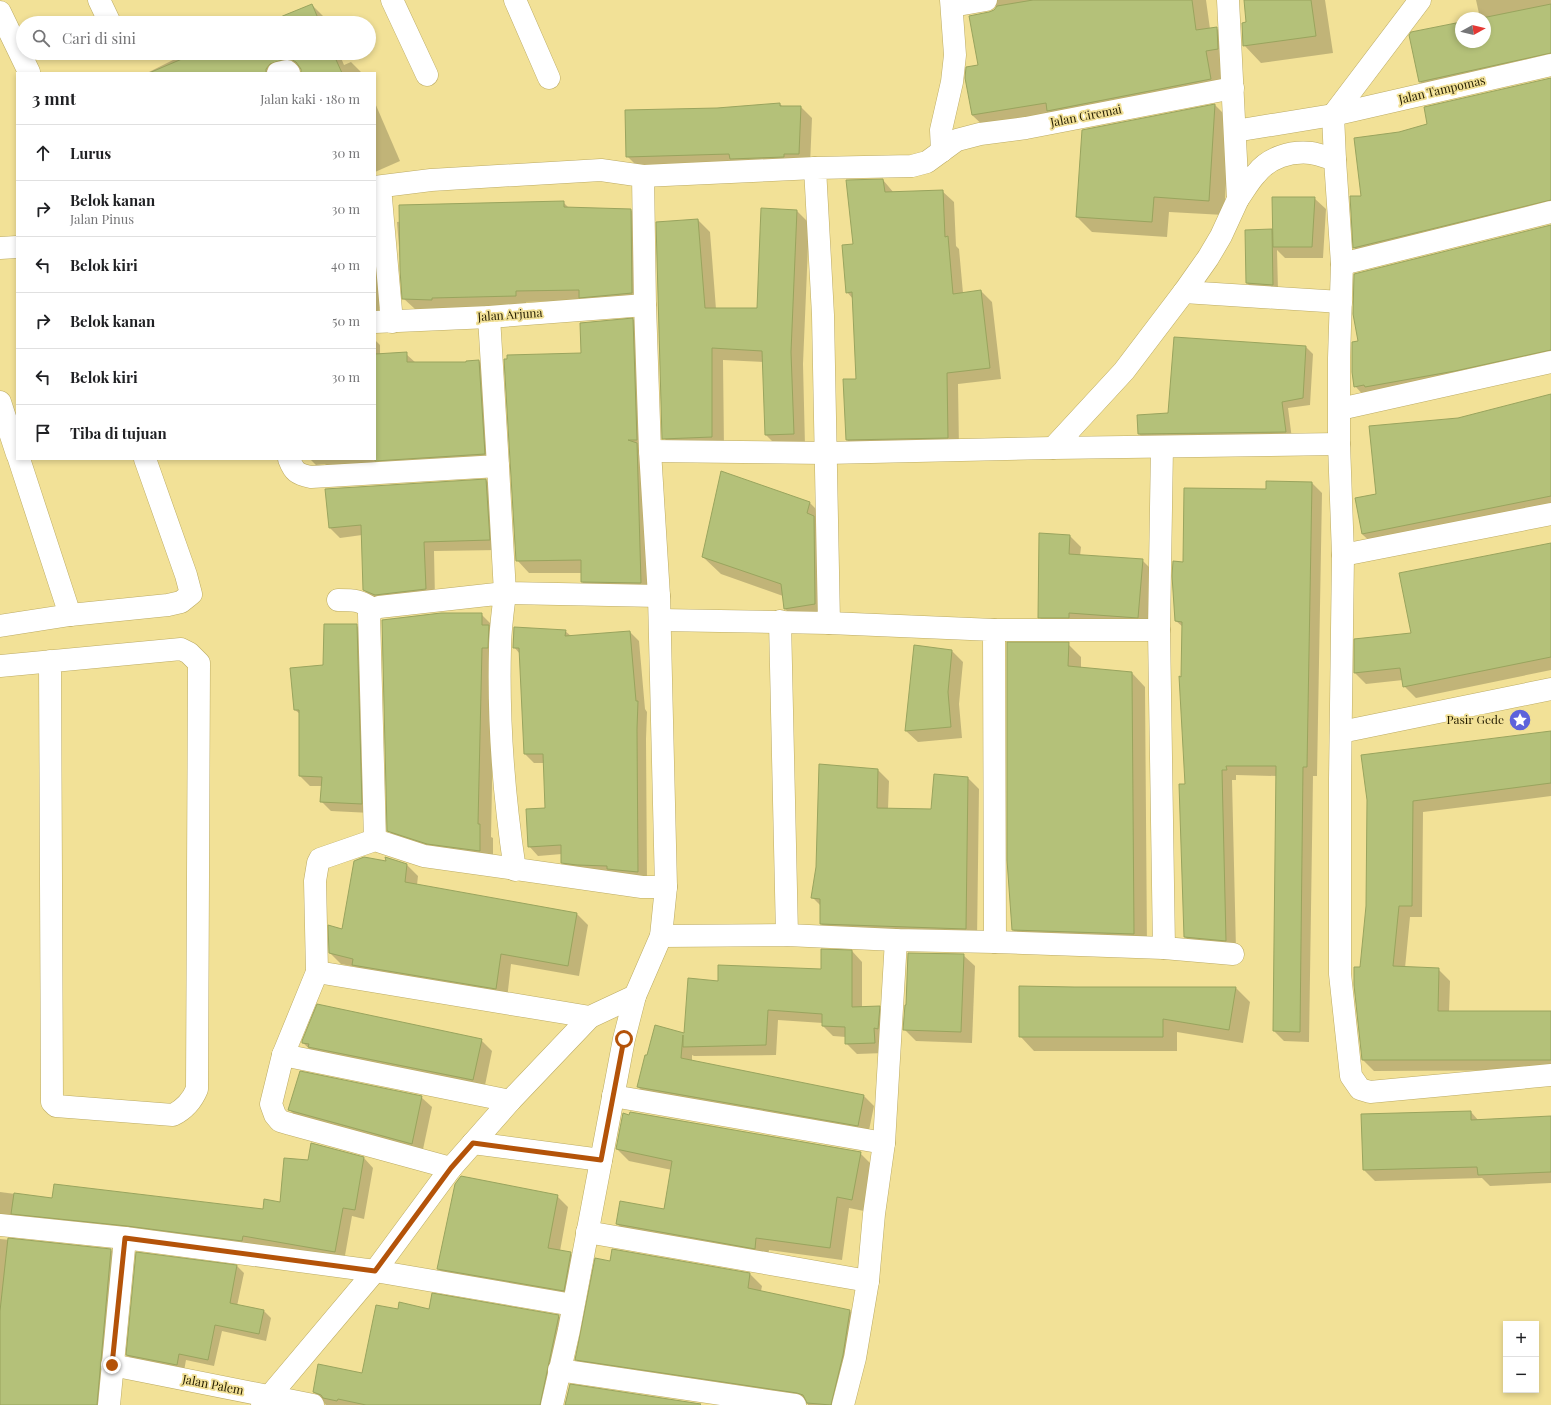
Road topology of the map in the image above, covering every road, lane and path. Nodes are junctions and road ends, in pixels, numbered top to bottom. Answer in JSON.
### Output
{"nodes":[{"id":1,"x":99,"y":0,"type":"edge"},
{"id":2,"x":392,"y":0,"type":"edge"},
{"id":3,"x":515,"y":0,"type":"edge"},
{"id":4,"x":986,"y":0,"type":"edge"},
{"id":5,"x":1228,"y":0,"type":"edge"},
{"id":6,"x":1420,"y":0,"type":"edge"},
{"id":7,"x":951,"y":3,"type":"edge"},
{"id":8,"x":0,"y":12,"type":"edge"},
{"id":9,"x":107,"y":16,"type":"edge"},
{"id":10,"x":16,"y":45,"type":"edge"},
{"id":11,"x":23,"y":60,"type":"edge"},
{"id":12,"x":1551,"y":65,"type":"edge"},
{"id":13,"x":29,"y":72,"type":"dead end"},
{"id":14,"x":427,"y":75,"type":"dead end"},
{"id":15,"x":549,"y":78,"type":"dead end"},
{"id":16,"x":1233,"y":88,"type":"junction"},
{"id":17,"x":1333,"y":115,"type":"junction"},
{"id":18,"x":1235,"y":131,"type":"junction"},
{"id":19,"x":942,"y":151,"type":"junction"},
{"id":20,"x":1335,"y":160,"type":"junction"},
{"id":21,"x":815,"y":168,"type":"junction"},
{"id":22,"x":643,"y":176,"type":"junction"},
{"id":23,"x":378,"y":187,"type":"edge"},
{"id":24,"x":1238,"y":199,"type":"junction"},
{"id":25,"x":1551,"y":212,"type":"edge"},
{"id":26,"x":16,"y":247,"type":"edge"},
{"id":27,"x":0,"y":248,"type":"edge"},
{"id":28,"x":1342,"y":264,"type":"junction"},
{"id":29,"x":1184,"y":292,"type":"junction"},
{"id":30,"x":1342,"y":302,"type":"junction"},
{"id":31,"x":645,"y":305,"type":"junction"},
{"id":32,"x":489,"y":317,"type":"junction"},
{"id":33,"x":383,"y":322,"type":"edge"},
{"id":34,"x":1551,"y":362,"type":"edge"},
{"id":35,"x":0,"y":402,"type":"edge"},
{"id":36,"x":1340,"y":409,"type":"junction"},
{"id":37,"x":1339,"y":444,"type":"junction"},
{"id":38,"x":1162,"y":447,"type":"junction"},
{"id":39,"x":1053,"y":448,"type":"junction"},
{"id":40,"x":16,"y":451,"type":"edge"},
{"id":41,"x":650,"y":451,"type":"junction"},
{"id":42,"x":826,"y":453,"type":"junction"},
{"id":43,"x":19,"y":460,"type":"edge"},
{"id":44,"x":145,"y":460,"type":"edge"},
{"id":45,"x":289,"y":460,"type":"edge"},
{"id":46,"x":498,"y":466,"type":"junction"},
{"id":47,"x":1551,"y":514,"type":"edge"},
{"id":48,"x":1343,"y":555,"type":"junction"},
{"id":49,"x":505,"y":593,"type":"junction"},
{"id":50,"x":659,"y":596,"type":"junction"},
{"id":51,"x":338,"y":600,"type":"dead end"},
{"id":52,"x":373,"y":609,"type":"junction"},
{"id":53,"x":70,"y":615,"type":"junction"},
{"id":54,"x":660,"y":620,"type":"junction"},
{"id":55,"x":780,"y":621,"type":"junction"},
{"id":56,"x":829,"y":623,"type":"junction"},
{"id":57,"x":0,"y":626,"type":"edge"},
{"id":58,"x":994,"y":630,"type":"junction"},
{"id":59,"x":1159,"y":630,"type":"junction"},
{"id":60,"x":50,"y":661,"type":"junction"},
{"id":61,"x":0,"y":666,"type":"edge"},
{"id":62,"x":1551,"y":689,"type":"edge"},
{"id":63,"x":1341,"y":732,"type":"junction"},
{"id":64,"x":375,"y":840,"type":"junction"},
{"id":65,"x":515,"y":870,"type":"junction"},
{"id":66,"x":666,"y":887,"type":"junction"},
{"id":67,"x":787,"y":935,"type":"junction"},
{"id":68,"x":661,"y":936,"type":"junction"},
{"id":69,"x":896,"y":940,"type":"junction"},
{"id":70,"x":995,"y":942,"type":"junction"},
{"id":71,"x":1164,"y":948,"type":"junction"},
{"id":72,"x":1233,"y":954,"type":"dead end"},
{"id":73,"x":317,"y":972,"type":"junction"},
{"id":74,"x":635,"y":996,"type":"junction"},
{"id":75,"x":590,"y":1017,"type":"junction"},
{"id":76,"x":282,"y":1055,"type":"junction"},
{"id":77,"x":1551,"y":1075,"type":"edge"},
{"id":78,"x":613,"y":1096,"type":"junction"},
{"id":79,"x":510,"y":1100,"type":"junction"},
{"id":80,"x":473,"y":1143,"type":"junction"},
{"id":81,"x":884,"y":1143,"type":"junction"},
{"id":82,"x":601,"y":1160,"type":"junction"},
{"id":83,"x":451,"y":1168,"type":"junction"},
{"id":84,"x":0,"y":1225,"type":"edge"},
{"id":85,"x":587,"y":1232,"type":"junction"},
{"id":86,"x":125,"y":1238,"type":"junction"},
{"id":87,"x":375,"y":1271,"type":"junction"},
{"id":88,"x":868,"y":1281,"type":"junction"},
{"id":89,"x":573,"y":1305,"type":"junction"},
{"id":90,"x":112,"y":1365,"type":"junction"},
{"id":91,"x":559,"y":1370,"type":"junction"},
{"id":92,"x":266,"y":1401,"type":"edge"},
{"id":93,"x":109,"y":1405,"type":"edge"},
{"id":94,"x":313,"y":1405,"type":"edge"},
{"id":95,"x":552,"y":1405,"type":"edge"},
{"id":96,"x":795,"y":1405,"type":"edge"},
{"id":97,"x":843,"y":1405,"type":"edge"}],
"edges":[{"from":1,"to":9,"type":"street"},
{"from":2,"to":14,"type":"street"},
{"from":3,"to":15,"type":"street"},
{"from":4,"to":7,"type":"street"},
{"from":5,"to":16,"type":"street"},
{"from":6,"to":17,"type":"street"},
{"from":7,"to":19,"type":"street"},
{"from":8,"to":10,"type":"street"},
{"from":11,"to":13,"type":"street"},
{"from":12,"to":17,"type":"street","name":"Jalan Tampomas"},
{"from":16,"to":18,"type":"street"},
{"from":16,"to":19,"type":"street","name":"Jalan Ciremai"},
{"from":17,"to":18,"type":"street","name":"Jalan Tampomas"},
{"from":17,"to":20,"type":"street"},
{"from":18,"to":24,"type":"street"},
{"from":19,"to":21,"type":"street","name":"Jalan Ciremai"},
{"from":20,"to":24,"type":"street"},
{"from":20,"to":28,"type":"street"},
{"from":21,"to":22,"type":"street","name":"Jalan Ciremai"},
{"from":21,"to":42,"type":"street"},
{"from":22,"to":23,"type":"street","name":"Jalan Ciremai"},
{"from":22,"to":31,"type":"street"},
{"from":23,"to":33,"type":"street"},
{"from":24,"to":29,"type":"street"},
{"from":25,"to":28,"type":"street"},
{"from":26,"to":27,"type":"street"},
{"from":28,"to":30,"type":"street"},
{"from":29,"to":30,"type":"street"},
{"from":29,"to":39,"type":"street"},
{"from":30,"to":36,"type":"street"},
{"from":31,"to":32,"type":"street","name":"Jalan Arjuna"},
{"from":31,"to":41,"type":"street"},
{"from":32,"to":33,"type":"street","name":"Jalan Arjuna"},
{"from":32,"to":46,"type":"street"},
{"from":34,"to":36,"type":"street"},
{"from":35,"to":40,"type":"street"},
{"from":36,"to":37,"type":"street"},
{"from":37,"to":38,"type":"street"},
{"from":37,"to":48,"type":"street"},
{"from":38,"to":39,"type":"street"},
{"from":38,"to":59,"type":"street"},
{"from":39,"to":42,"type":"street"},
{"from":41,"to":42,"type":"street"},
{"from":41,"to":50,"type":"street"},
{"from":42,"to":56,"type":"street"},
{"from":43,"to":53,"type":"street"},
{"from":44,"to":53,"type":"street"},
{"from":45,"to":46,"type":"street"},
{"from":46,"to":49,"type":"street"},
{"from":47,"to":48,"type":"street"},
{"from":48,"to":63,"type":"street"},
{"from":49,"to":50,"type":"street"},
{"from":49,"to":52,"type":"street"},
{"from":49,"to":65,"type":"street"},
{"from":50,"to":54,"type":"street"},
{"from":51,"to":52,"type":"street"},
{"from":52,"to":64,"type":"street"},
{"from":53,"to":57,"type":"street"},
{"from":54,"to":55,"type":"street"},
{"from":54,"to":66,"type":"street"},
{"from":55,"to":56,"type":"street"},
{"from":55,"to":67,"type":"street"},
{"from":56,"to":58,"type":"street"},
{"from":58,"to":59,"type":"street"},
{"from":58,"to":70,"type":"street"},
{"from":59,"to":71,"type":"street"},
{"from":60,"to":60,"type":"street"},
{"from":60,"to":61,"type":"street"},
{"from":62,"to":63,"type":"street"},
{"from":63,"to":77,"type":"street"},
{"from":64,"to":65,"type":"street"},
{"from":64,"to":73,"type":"street"},
{"from":65,"to":66,"type":"street"},
{"from":66,"to":68,"type":"street"},
{"from":67,"to":68,"type":"street"},
{"from":67,"to":69,"type":"street"},
{"from":68,"to":74,"type":"street"},
{"from":69,"to":70,"type":"street"},
{"from":69,"to":81,"type":"street"},
{"from":70,"to":71,"type":"street"},
{"from":71,"to":72,"type":"street"},
{"from":73,"to":75,"type":"street"},
{"from":73,"to":76,"type":"street"},
{"from":74,"to":75,"type":"street"},
{"from":74,"to":78,"type":"street"},
{"from":75,"to":79,"type":"street"},
{"from":76,"to":79,"type":"street"},
{"from":76,"to":83,"type":"street"},
{"from":78,"to":81,"type":"street"},
{"from":78,"to":82,"type":"street"},
{"from":79,"to":80,"type":"street"},
{"from":80,"to":82,"type":"street"},
{"from":80,"to":83,"type":"street"},
{"from":81,"to":88,"type":"street"},
{"from":82,"to":85,"type":"street"},
{"from":83,"to":87,"type":"street"},
{"from":84,"to":86,"type":"street"},
{"from":85,"to":88,"type":"street"},
{"from":85,"to":89,"type":"street"},
{"from":86,"to":87,"type":"street"},
{"from":86,"to":90,"type":"street"},
{"from":87,"to":89,"type":"street"},
{"from":87,"to":92,"type":"street"},
{"from":88,"to":97,"type":"street"},
{"from":89,"to":91,"type":"street"},
{"from":90,"to":92,"type":"street","name":"Jalan Palem"},
{"from":90,"to":93,"type":"street"},
{"from":91,"to":95,"type":"street"},
{"from":91,"to":96,"type":"street"},
{"from":92,"to":94,"type":"street","name":"Jalan Palem"}]}
